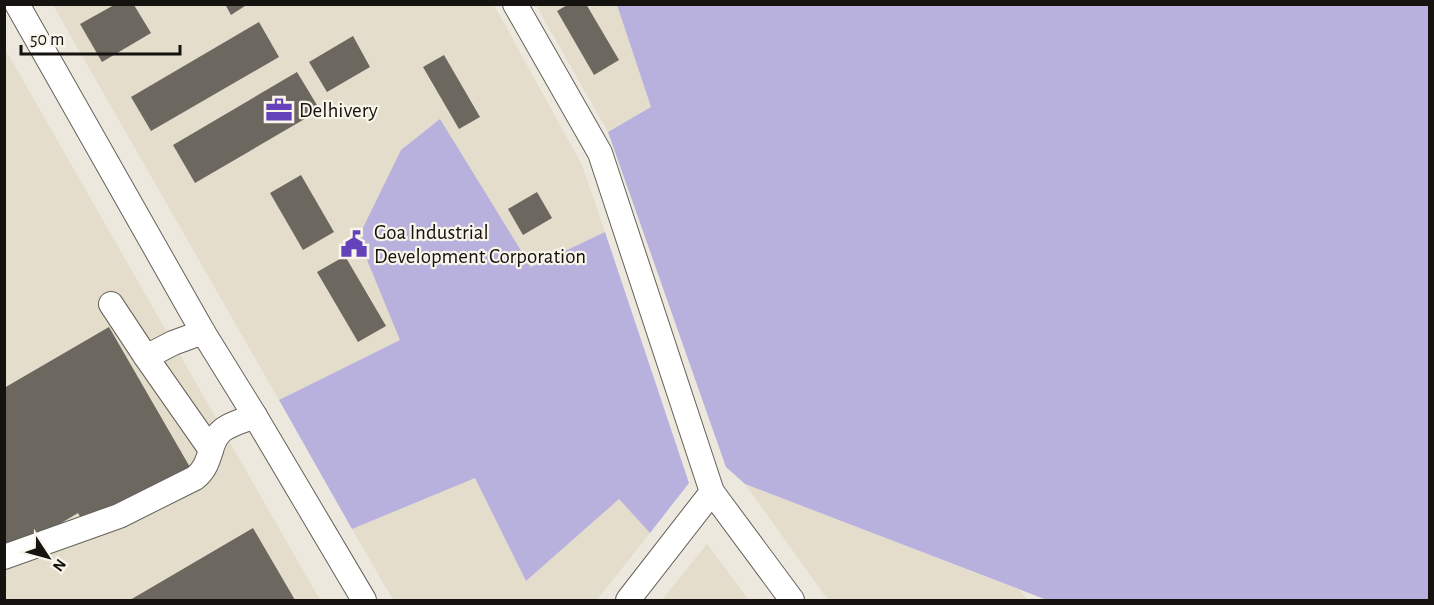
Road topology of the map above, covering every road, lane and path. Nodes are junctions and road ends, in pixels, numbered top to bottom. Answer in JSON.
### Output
{"nodes":[{"id":1,"x":17,"y":4,"type":"edge"},
{"id":2,"x":514,"y":4,"type":"edge"},
{"id":3,"x":111,"y":304,"type":"dead end"},
{"id":4,"x":203,"y":332,"type":"junction"},
{"id":5,"x":146,"y":357,"type":"junction"},
{"id":6,"x":255,"y":416,"type":"junction"},
{"id":7,"x":211,"y":450,"type":"junction"},
{"id":8,"x":712,"y":492,"type":"junction"},
{"id":9,"x":4,"y":557,"type":"edge"},
{"id":10,"x":364,"y":600,"type":"edge"},
{"id":11,"x":628,"y":600,"type":"edge"},
{"id":12,"x":792,"y":600,"type":"edge"}],
"edges":[{"from":1,"to":4,"type":"street"},
{"from":2,"to":8,"type":"street"},
{"from":3,"to":5,"type":"street"},
{"from":4,"to":5,"type":"street"},
{"from":4,"to":6,"type":"street"},
{"from":5,"to":7,"type":"street"},
{"from":6,"to":7,"type":"street"},
{"from":6,"to":10,"type":"street"},
{"from":7,"to":9,"type":"street"},
{"from":8,"to":11,"type":"street"},
{"from":8,"to":12,"type":"street"}]}
